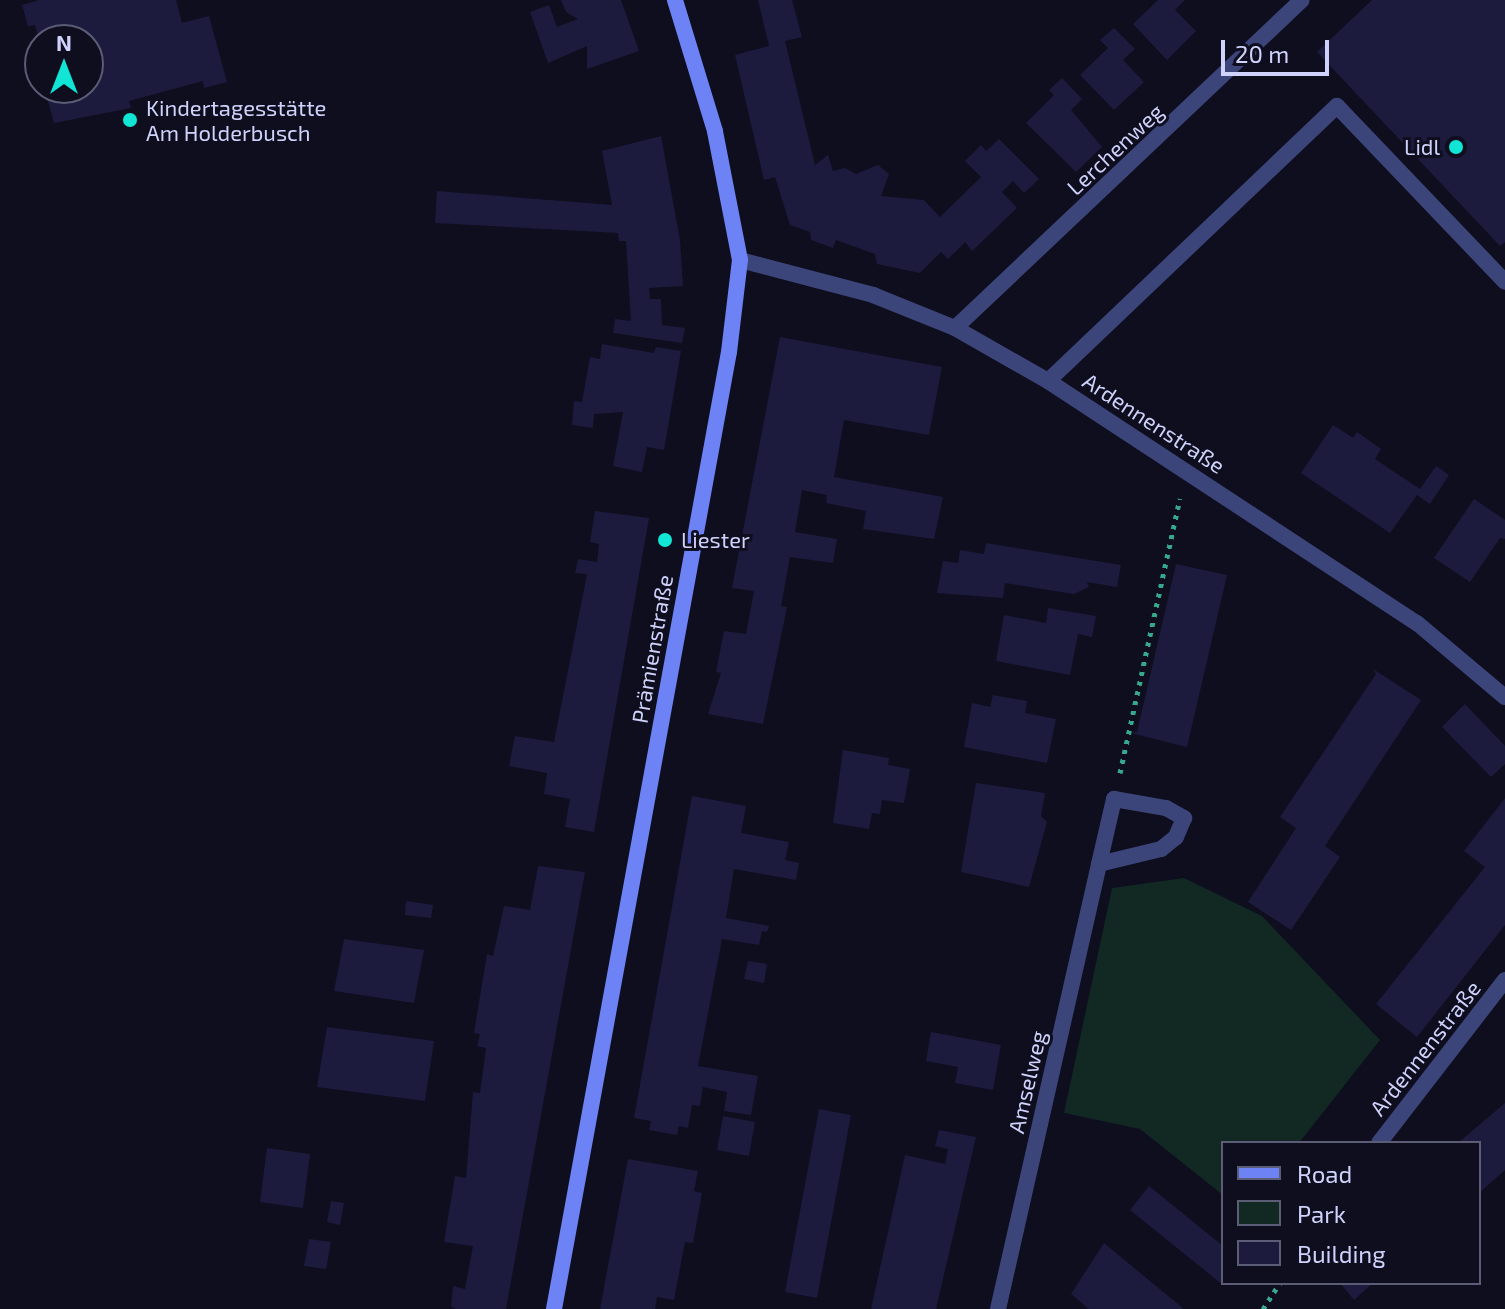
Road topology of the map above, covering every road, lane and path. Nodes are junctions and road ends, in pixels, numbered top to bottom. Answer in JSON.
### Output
{"nodes":[{"id":1,"x":675,"y":0,"type":"edge"},
{"id":2,"x":1302,"y":0,"type":"edge"},
{"id":3,"x":740,"y":260,"type":"junction"},
{"id":4,"x":1505,"y":282,"type":"edge"},
{"id":5,"x":955,"y":328,"type":"junction"},
{"id":6,"x":1048,"y":381,"type":"junction"},
{"id":7,"x":1187,"y":469,"type":"junction"},
{"id":8,"x":1505,"y":697,"type":"edge"},
{"id":9,"x":1114,"y":799,"type":"junction"},
{"id":10,"x":1099,"y":864,"type":"junction"},
{"id":11,"x":1505,"y":980,"type":"edge"},
{"id":12,"x":1381,"y":1141,"type":"edge"},
{"id":13,"x":1279,"y":1285,"type":"edge"},
{"id":14,"x":554,"y":1309,"type":"edge"},
{"id":15,"x":998,"y":1309,"type":"edge"},
{"id":16,"x":1263,"y":1309,"type":"edge"}],
"edges":[{"from":1,"to":3,"type":"street","name":"Prämienstraße"},
{"from":2,"to":5,"type":"street","name":"Lerchenweg"},
{"from":3,"to":5,"type":"street","name":"Ardennenstraße"},
{"from":3,"to":14,"type":"street","name":"Prämienstraße"},
{"from":4,"to":6,"type":"street"},
{"from":5,"to":6,"type":"street","name":"Ardennenstraße"},
{"from":6,"to":7,"type":"street","name":"Ardennenstraße"},
{"from":7,"to":8,"type":"street","name":"Ardennenstraße"},
{"from":7,"to":9,"type":"path"},
{"from":9,"to":10,"type":"street","name":"Amselweg"},
{"from":9,"to":10,"type":"street"},
{"from":10,"to":15,"type":"street","name":"Amselweg"},
{"from":11,"to":12,"type":"street","name":"Ardennenstraße"},
{"from":13,"to":16,"type":"path"}]}
